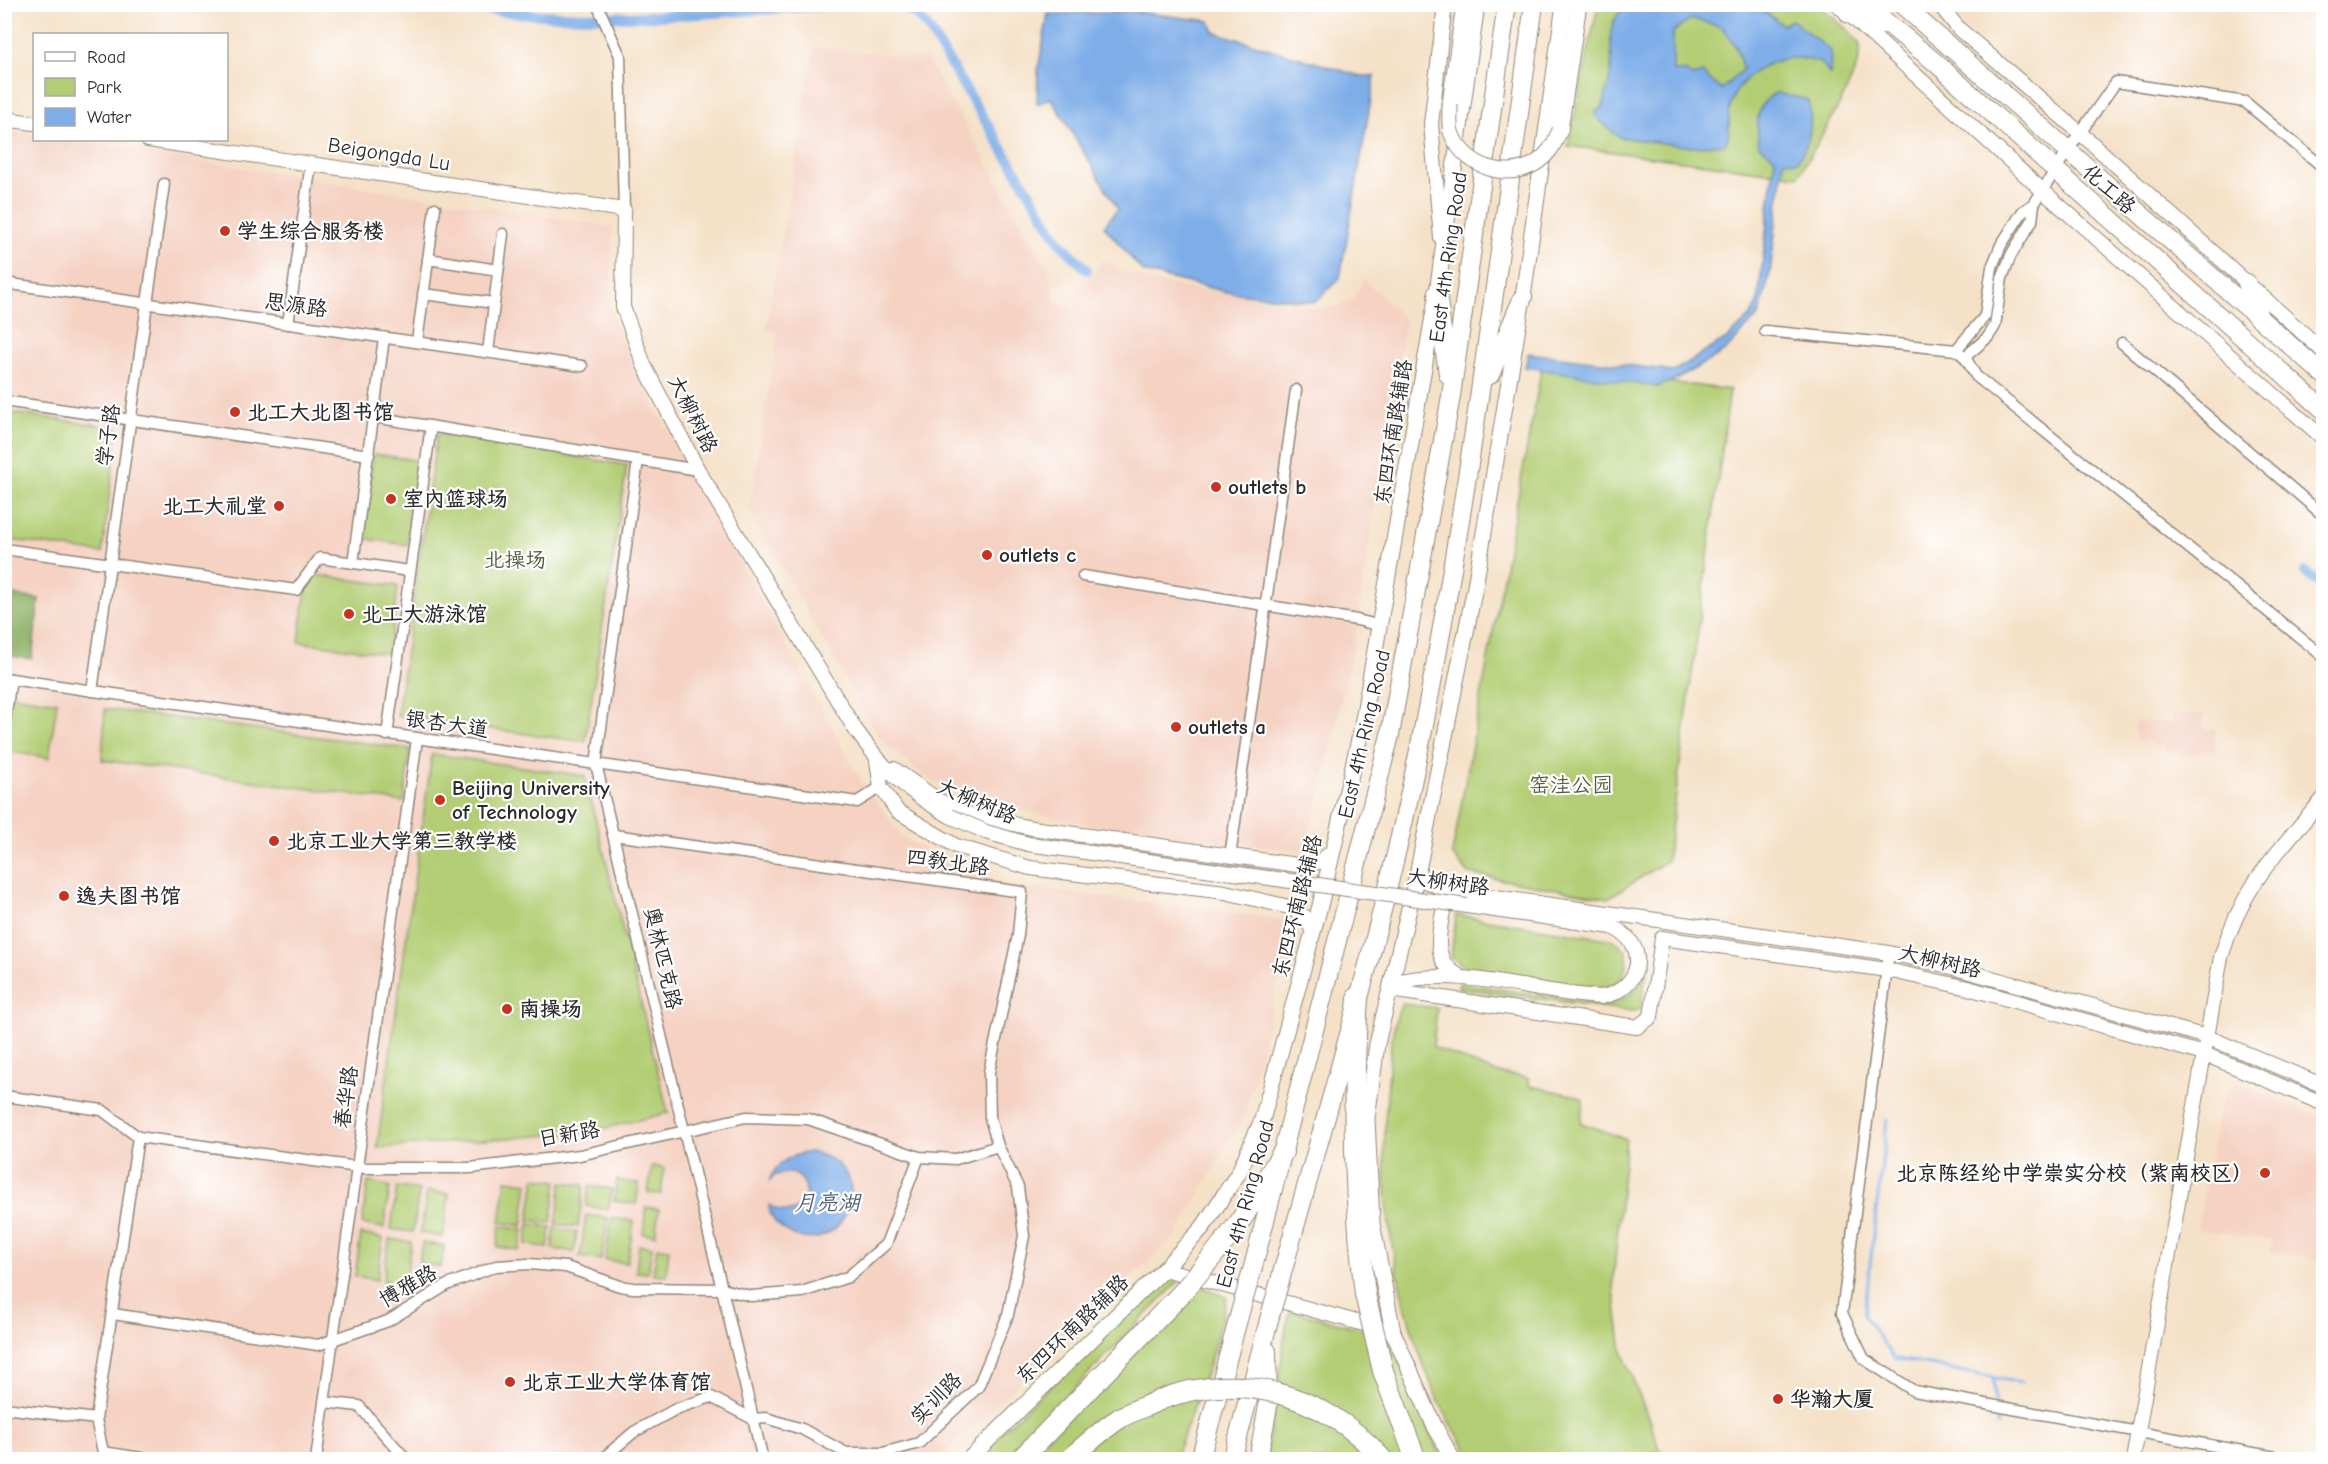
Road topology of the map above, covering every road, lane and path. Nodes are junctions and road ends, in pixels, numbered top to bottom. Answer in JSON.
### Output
{"nodes":[{"id":1,"x":597,"y":4,"type":"edge"},
{"id":2,"x":1444,"y":4,"type":"edge"},
{"id":3,"x":1464,"y":4,"type":"edge"},
{"id":4,"x":1478,"y":4,"type":"edge"},
{"id":5,"x":1507,"y":4,"type":"edge"},
{"id":6,"x":1534,"y":4,"type":"edge"},
{"id":7,"x":1564,"y":4,"type":"edge"},
{"id":8,"x":1579,"y":4,"type":"edge"},
{"id":9,"x":1901,"y":4,"type":"edge"},
{"id":10,"x":1939,"y":4,"type":"edge"},
{"id":11,"x":1850,"y":8,"type":"edge"},
{"id":12,"x":4,"y":118,"type":"edge"},
{"id":13,"x":33,"y":123,"type":"edge"},
{"id":14,"x":2080,"y":133,"type":"junction"},
{"id":15,"x":155,"y":141,"type":"edge"},
{"id":16,"x":2068,"y":150,"type":"junction"},
{"id":17,"x":311,"y":164,"type":"junction"},
{"id":18,"x":2324,"y":168,"type":"edge"},
{"id":19,"x":2054,"y":171,"type":"junction"},
{"id":20,"x":164,"y":184,"type":"dead end"},
{"id":21,"x":2043,"y":191,"type":"junction"},
{"id":22,"x":435,"y":208,"type":"dead end"},
{"id":23,"x":624,"y":210,"type":"junction"},
{"id":24,"x":503,"y":234,"type":"dead end"},
{"id":25,"x":1442,"y":249,"type":"junction"},
{"id":26,"x":428,"y":259,"type":"junction"},
{"id":27,"x":498,"y":270,"type":"junction"},
{"id":28,"x":4,"y":283,"type":"edge"},
{"id":29,"x":2247,"y":283,"type":"junction"},
{"id":30,"x":1437,"y":293,"type":"junction"},
{"id":31,"x":423,"y":294,"type":"junction"},
{"id":32,"x":1523,"y":297,"type":"junction"},
{"id":33,"x":147,"y":303,"type":"junction"},
{"id":34,"x":494,"y":303,"type":"junction"},
{"id":35,"x":2259,"y":318,"type":"junction"},
{"id":36,"x":288,"y":324,"type":"junction"},
{"id":37,"x":1765,"y":331,"type":"dead end"},
{"id":38,"x":384,"y":338,"type":"junction"},
{"id":39,"x":417,"y":342,"type":"junction"},
{"id":40,"x":2122,"y":343,"type":"dead end"},
{"id":41,"x":488,"y":352,"type":"junction"},
{"id":42,"x":2324,"y":352,"type":"edge"},
{"id":43,"x":1961,"y":354,"type":"junction"},
{"id":44,"x":582,"y":366,"type":"dead end"},
{"id":45,"x":2324,"y":375,"type":"edge"},
{"id":46,"x":1296,"y":390,"type":"dead end"},
{"id":47,"x":1451,"y":396,"type":"junction"},
{"id":48,"x":1480,"y":399,"type":"junction"},
{"id":49,"x":4,"y":401,"type":"edge"},
{"id":50,"x":2324,"y":410,"type":"edge"},
{"id":51,"x":374,"y":417,"type":"junction"},
{"id":52,"x":130,"y":419,"type":"junction"},
{"id":53,"x":431,"y":426,"type":"junction"},
{"id":54,"x":2324,"y":439,"type":"edge"},
{"id":55,"x":369,"y":455,"type":"junction"},
{"id":56,"x":638,"y":460,"type":"junction"},
{"id":57,"x":698,"y":470,"type":"junction"},
{"id":58,"x":2324,"y":516,"type":"edge"},
{"id":59,"x":4,"y":549,"type":"edge"},
{"id":60,"x":353,"y":563,"type":"junction"},
{"id":61,"x":111,"y":564,"type":"junction"},
{"id":62,"x":409,"y":571,"type":"junction"},
{"id":63,"x":1083,"y":576,"type":"dead end"},
{"id":64,"x":1265,"y":607,"type":"junction"},
{"id":65,"x":1381,"y":626,"type":"junction"},
{"id":66,"x":2324,"y":657,"type":"edge"},
{"id":67,"x":8,"y":679,"type":"edge"},
{"id":68,"x":92,"y":691,"type":"junction"},
{"id":69,"x":4,"y":726,"type":"edge"},
{"id":70,"x":387,"y":735,"type":"junction"},
{"id":71,"x":417,"y":740,"type":"junction"},
{"id":72,"x":876,"y":759,"type":"junction"},
{"id":73,"x":597,"y":764,"type":"junction"},
{"id":74,"x":881,"y":787,"type":"junction"},
{"id":75,"x":2324,"y":798,"type":"edge"},
{"id":76,"x":614,"y":835,"type":"junction"},
{"id":77,"x":1333,"y":851,"type":"junction"},
{"id":78,"x":1230,"y":857,"type":"junction"},
{"id":79,"x":1417,"y":875,"type":"junction"},
{"id":80,"x":1448,"y":890,"type":"junction"},
{"id":81,"x":1225,"y":892,"type":"junction"},
{"id":82,"x":1663,"y":922,"type":"junction"},
{"id":83,"x":1313,"y":931,"type":"junction"},
{"id":84,"x":1662,"y":938,"type":"junction"},
{"id":85,"x":1889,"y":953,"type":"junction"},
{"id":86,"x":1887,"y":970,"type":"junction"},
{"id":87,"x":1458,"y":975,"type":"junction"},
{"id":88,"x":1390,"y":987,"type":"junction"},
{"id":89,"x":1358,"y":996,"type":"junction"},
{"id":90,"x":2207,"y":1037,"type":"junction"},
{"id":91,"x":2204,"y":1054,"type":"junction"},
{"id":92,"x":2324,"y":1086,"type":"edge"},
{"id":93,"x":4,"y":1096,"type":"edge"},
{"id":94,"x":2324,"y":1104,"type":"edge"},
{"id":95,"x":683,"y":1130,"type":"junction"},
{"id":96,"x":138,"y":1137,"type":"junction"},
{"id":97,"x":998,"y":1146,"type":"junction"},
{"id":98,"x":1282,"y":1152,"type":"junction"},
{"id":99,"x":919,"y":1157,"type":"junction"},
{"id":100,"x":356,"y":1167,"type":"junction"},
{"id":101,"x":1164,"y":1269,"type":"junction"},
{"id":102,"x":722,"y":1288,"type":"junction"},
{"id":103,"x":113,"y":1314,"type":"junction"},
{"id":104,"x":1268,"y":1323,"type":"junction"},
{"id":105,"x":1392,"y":1332,"type":"junction"},
{"id":106,"x":332,"y":1340,"type":"junction"},
{"id":107,"x":324,"y":1402,"type":"junction"},
{"id":108,"x":4,"y":1408,"type":"edge"},
{"id":109,"x":96,"y":1419,"type":"junction"},
{"id":110,"x":753,"y":1419,"type":"junction"},
{"id":111,"x":2138,"y":1431,"type":"junction"},
{"id":112,"x":1072,"y":1457,"type":"edge"},
{"id":113,"x":154,"y":1460,"type":"edge"},
{"id":114,"x":316,"y":1460,"type":"edge"},
{"id":115,"x":407,"y":1460,"type":"edge"},
{"id":116,"x":601,"y":1460,"type":"edge"},
{"id":117,"x":763,"y":1460,"type":"edge"},
{"id":118,"x":968,"y":1460,"type":"edge"},
{"id":119,"x":1020,"y":1460,"type":"edge"},
{"id":120,"x":1200,"y":1460,"type":"edge"},
{"id":121,"x":1232,"y":1460,"type":"edge"},
{"id":122,"x":1258,"y":1460,"type":"edge"},
{"id":123,"x":1383,"y":1460,"type":"edge"},
{"id":124,"x":1416,"y":1460,"type":"edge"},
{"id":125,"x":1453,"y":1460,"type":"edge"},
{"id":126,"x":2133,"y":1460,"type":"edge"},
{"id":127,"x":2292,"y":1460,"type":"edge"}],
"edges":[{"from":1,"to":23,"type":"street"},
{"from":2,"to":25,"type":"street"},
{"from":3,"to":8,"type":"main road","bridge":true},
{"from":4,"to":25,"type":"main road","name":"东四环南路辅路"},
{"from":5,"to":47,"type":"main road","name":"East 4th Ring Road"},
{"from":6,"to":48,"type":"main road"},
{"from":7,"to":32,"type":"main road"},
{"from":9,"to":16,"type":"main road","name":"化工路"},
{"from":10,"to":14,"type":"street"},
{"from":11,"to":19,"type":"main road","name":"化工路"},
{"from":11,"to":21,"type":"street"},
{"from":12,"to":13,"type":"street"},
{"from":14,"to":16,"type":"street"},
{"from":14,"to":18,"type":"street"},
{"from":14,"to":29,"type":"street"},
{"from":15,"to":17,"type":"street","name":"Beigongda Lu"},
{"from":16,"to":19,"type":"street"},
{"from":16,"to":35,"type":"main road","name":"化工路"},
{"from":17,"to":23,"type":"street","name":"Beigongda Lu"},
{"from":17,"to":36,"type":"street"},
{"from":19,"to":21,"type":"street"},
{"from":19,"to":50,"type":"main road","name":"化工路"},
{"from":20,"to":33,"type":"street","name":"学子路"},
{"from":21,"to":43,"type":"street"},
{"from":21,"to":54,"type":"street"},
{"from":22,"to":26,"type":"street"},
{"from":23,"to":57,"type":"street","name":"大柳树路"},
{"from":24,"to":27,"type":"street"},
{"from":25,"to":30,"type":"main road","name":"东四环南路辅路"},
{"from":26,"to":27,"type":"street"},
{"from":26,"to":31,"type":"street"},
{"from":27,"to":34,"type":"street"},
{"from":28,"to":33,"type":"street","name":"思源路"},
{"from":29,"to":35,"type":"main road"},
{"from":29,"to":42,"type":"street"},
{"from":30,"to":47,"type":"main road"},
{"from":30,"to":65,"type":"main road","name":"东四环南路辅路"},
{"from":31,"to":34,"type":"street"},
{"from":31,"to":39,"type":"street"},
{"from":32,"to":48,"type":"main road"},
{"from":32,"to":79,"type":"main road"},
{"from":33,"to":36,"type":"street","name":"思源路"},
{"from":33,"to":52,"type":"street","name":"学子路"},
{"from":34,"to":41,"type":"street"},
{"from":35,"to":45,"type":"main road","name":"化工路"},
{"from":36,"to":38,"type":"street","name":"思源路"},
{"from":37,"to":43,"type":"street"},
{"from":38,"to":39,"type":"street","name":"思源路"},
{"from":38,"to":51,"type":"street"},
{"from":39,"to":41,"type":"street","name":"思源路"},
{"from":40,"to":58,"type":"street"},
{"from":41,"to":44,"type":"street","name":"思源路"},
{"from":43,"to":66,"type":"street"},
{"from":46,"to":64,"type":"street"},
{"from":47,"to":98,"type":"main road","name":"East 4th Ring Road"},
{"from":48,"to":89,"type":"main road"},
{"from":49,"to":52,"type":"street"},
{"from":51,"to":53,"type":"street"},
{"from":51,"to":55,"type":"street"},
{"from":52,"to":55,"type":"street"},
{"from":52,"to":61,"type":"street","name":"学子路"},
{"from":53,"to":56,"type":"street"},
{"from":53,"to":62,"type":"street"},
{"from":55,"to":60,"type":"street"},
{"from":56,"to":57,"type":"street"},
{"from":56,"to":73,"type":"street","name":"奥林匹克路"},
{"from":57,"to":72,"type":"street","name":"大柳树路"},
{"from":59,"to":61,"type":"street"},
{"from":60,"to":61,"type":"street"},
{"from":60,"to":62,"type":"street"},
{"from":61,"to":68,"type":"street","name":"学子路"},
{"from":62,"to":70,"type":"street"},
{"from":63,"to":64,"type":"street"},
{"from":64,"to":65,"type":"street"},
{"from":64,"to":78,"type":"street"},
{"from":65,"to":77,"type":"main road","name":"东四环南路辅路"},
{"from":67,"to":68,"type":"street","name":"银杏大道"},
{"from":67,"to":69,"type":"street"},
{"from":68,"to":70,"type":"street","name":"银杏大道"},
{"from":70,"to":71,"type":"street","name":"银杏大道"},
{"from":71,"to":73,"type":"street","name":"银杏大道"},
{"from":71,"to":100,"type":"street","name":"春华路"},
{"from":72,"to":74,"type":"street"},
{"from":72,"to":78,"type":"street"},
{"from":72,"to":87,"type":"street","name":"大柳树路","bridge":true},
{"from":73,"to":74,"type":"street","name":"银杏大道"},
{"from":73,"to":76,"type":"street","name":"奥林匹克路"},
{"from":74,"to":81,"type":"street"},
{"from":75,"to":90,"type":"street"},
{"from":76,"to":95,"type":"street","name":"奥林匹克路"},
{"from":76,"to":97,"type":"street","name":"四教北路"},
{"from":77,"to":78,"type":"street"},
{"from":77,"to":83,"type":"main road","name":"东四环南路辅路"},
{"from":78,"to":81,"type":"street"},
{"from":79,"to":80,"type":"street","name":"大柳树路"},
{"from":79,"to":88,"type":"main road"},
{"from":80,"to":82,"type":"street","name":"大柳树路"},
{"from":80,"to":87,"type":"street"},
{"from":81,"to":83,"type":"street"},
{"from":82,"to":84,"type":"street"},
{"from":82,"to":85,"type":"street","name":"大柳树路"},
{"from":83,"to":101,"type":"main road","name":"东四环南路辅路"},
{"from":84,"to":86,"type":"street","name":"大柳树路"},
{"from":84,"to":88,"type":"street"},
{"from":85,"to":86,"type":"street"},
{"from":85,"to":90,"type":"street","name":"大柳树路"},
{"from":86,"to":91,"type":"street","name":"大柳树路"},
{"from":86,"to":111,"type":"street"},
{"from":87,"to":88,"type":"street"},
{"from":88,"to":105,"type":"main road"},
{"from":89,"to":104,"type":"main road","bridge":true},
{"from":89,"to":124,"type":"highway","bridge":true},
{"from":90,"to":91,"type":"street"},
{"from":90,"to":92,"type":"street","name":"大柳树路"},
{"from":91,"to":94,"type":"street","name":"大柳树路"},
{"from":91,"to":111,"type":"street"},
{"from":93,"to":96,"type":"street"},
{"from":95,"to":99,"type":"street","name":"日新路"},
{"from":95,"to":100,"type":"street","name":"日新路"},
{"from":95,"to":102,"type":"street","name":"奥林匹克路"},
{"from":96,"to":100,"type":"street","name":"日新路"},
{"from":96,"to":103,"type":"street"},
{"from":97,"to":99,"type":"street","name":"日新路"},
{"from":97,"to":110,"type":"street","name":"实训路"},
{"from":98,"to":119,"type":"highway","bridge":true},
{"from":98,"to":120,"type":"main road","name":"East 4th Ring Road","bridge":true},
{"from":99,"to":102,"type":"street","name":"博雅路"},
{"from":100,"to":106,"type":"street","name":"春华路"},
{"from":101,"to":105,"type":"street"},
{"from":101,"to":118,"type":"main road","name":"东四环南路辅路"},
{"from":102,"to":106,"type":"street","name":"博雅路"},
{"from":102,"to":110,"type":"street","name":"奥林匹克路"},
{"from":103,"to":106,"type":"street","name":"博雅路"},
{"from":103,"to":109,"type":"street"},
{"from":104,"to":121,"type":"main road"},
{"from":104,"to":122,"type":"main road"},
{"from":105,"to":125,"type":"main road"},
{"from":106,"to":107,"type":"street","name":"春华路"},
{"from":107,"to":114,"type":"street","name":"春华路"},
{"from":107,"to":115,"type":"street"},
{"from":108,"to":109,"type":"street"},
{"from":109,"to":113,"type":"street"},
{"from":110,"to":116,"type":"street"},
{"from":110,"to":117,"type":"street","name":"奥林匹克路"},
{"from":111,"to":126,"type":"street"},
{"from":111,"to":127,"type":"street"},
{"from":112,"to":123,"type":"highway","bridge":true}]}
